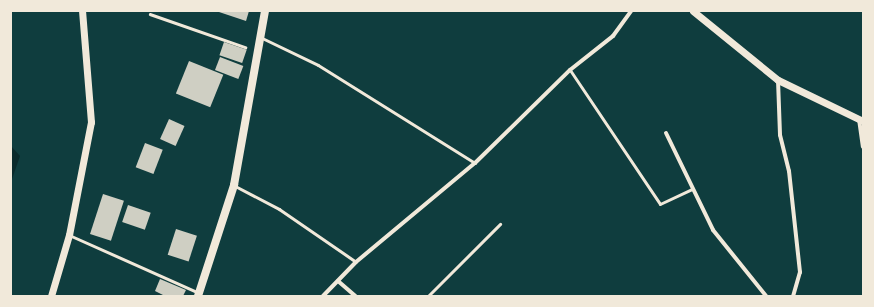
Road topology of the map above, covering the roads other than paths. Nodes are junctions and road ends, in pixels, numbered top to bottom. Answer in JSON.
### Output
{"nodes":[{"id":1,"x":82,"y":11,"type":"edge"},
{"id":2,"x":266,"y":11,"type":"edge"},
{"id":3,"x":631,"y":11,"type":"edge"},
{"id":4,"x":693,"y":11,"type":"edge"},
{"id":5,"x":262,"y":38,"type":"junction"},
{"id":6,"x":570,"y":70,"type":"junction"},
{"id":7,"x":778,"y":80,"type":"junction"},
{"id":8,"x":861,"y":120,"type":"edge"},
{"id":9,"x":666,"y":133,"type":"dead end"},
{"id":10,"x":863,"y":147,"type":"edge"},
{"id":11,"x":474,"y":162,"type":"junction"},
{"id":12,"x":234,"y":185,"type":"junction"},
{"id":13,"x":692,"y":190,"type":"junction"},
{"id":14,"x":500,"y":224,"type":"dead end"},
{"id":15,"x":69,"y":235,"type":"junction"},
{"id":16,"x":356,"y":262,"type":"junction"},
{"id":17,"x":338,"y":281,"type":"junction"},
{"id":18,"x":198,"y":295,"type":"edge"},
{"id":19,"x":51,"y":296,"type":"edge"},
{"id":20,"x":323,"y":296,"type":"edge"},
{"id":21,"x":355,"y":296,"type":"edge"},
{"id":22,"x":428,"y":296,"type":"edge"},
{"id":23,"x":766,"y":296,"type":"edge"},
{"id":24,"x":793,"y":296,"type":"edge"}],
"edges":[{"from":1,"to":15,"type":"street"},
{"from":2,"to":5,"type":"main road"},
{"from":3,"to":6,"type":"street"},
{"from":4,"to":7,"type":"street"},
{"from":5,"to":11,"type":"lane"},
{"from":5,"to":12,"type":"main road"},
{"from":6,"to":11,"type":"street"},
{"from":6,"to":13,"type":"lane"},
{"from":7,"to":8,"type":"street"},
{"from":7,"to":24,"type":"street"},
{"from":8,"to":10,"type":"street"},
{"from":9,"to":13,"type":"street"},
{"from":11,"to":16,"type":"street"},
{"from":12,"to":16,"type":"lane"},
{"from":12,"to":18,"type":"main road"},
{"from":13,"to":23,"type":"street"},
{"from":14,"to":22,"type":"lane"},
{"from":15,"to":18,"type":"lane"},
{"from":15,"to":19,"type":"street"},
{"from":16,"to":17,"type":"street"},
{"from":17,"to":20,"type":"street"},
{"from":17,"to":21,"type":"street"}]}
